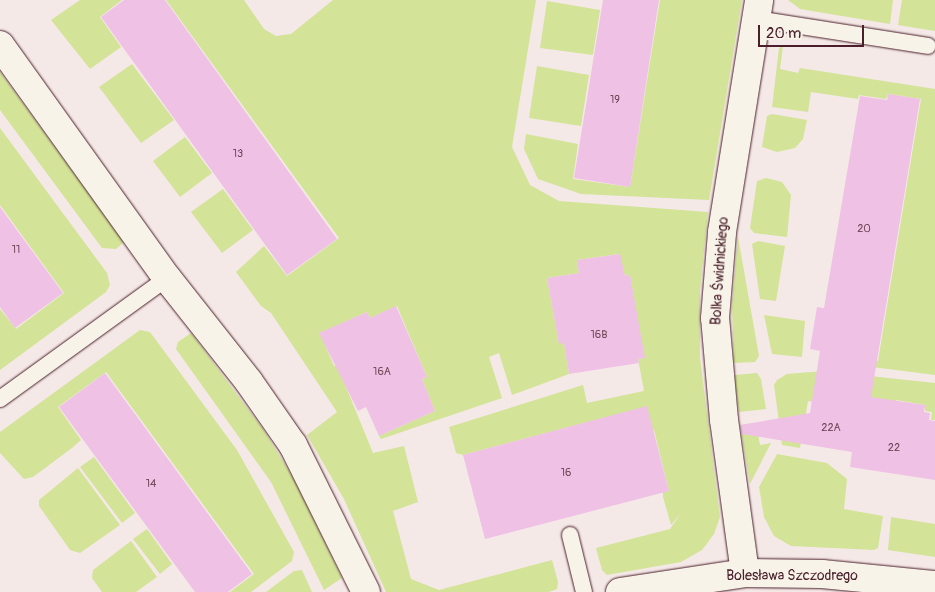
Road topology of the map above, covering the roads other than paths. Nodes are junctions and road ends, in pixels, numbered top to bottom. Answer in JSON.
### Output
{"nodes":[{"id":1,"x":757,"y":9,"type":"edge"},
{"id":2,"x":0,"y":46,"type":"edge"},
{"id":3,"x":928,"y":46,"type":"dead end"},
{"id":4,"x":167,"y":278,"type":"junction"},
{"id":5,"x":0,"y":399,"type":"edge"},
{"id":6,"x":570,"y":535,"type":"dead end"},
{"id":7,"x":745,"y":573,"type":"junction"},
{"id":8,"x":935,"y":585,"type":"edge"},
{"id":9,"x":366,"y":592,"type":"edge"},
{"id":10,"x":584,"y":592,"type":"edge"},
{"id":11,"x":620,"y":592,"type":"edge"}],
"edges":[{"from":1,"to":3,"type":"lane"},
{"from":1,"to":7,"type":"street","name":"Bolka Świdnickiego"},
{"from":2,"to":4,"type":"street"},
{"from":4,"to":5,"type":"lane"},
{"from":4,"to":9,"type":"street"},
{"from":6,"to":10,"type":"lane"},
{"from":7,"to":8,"type":"street","name":"Bolesława Szczodrego"},
{"from":7,"to":11,"type":"street","name":"Bolesława Szczodrego"}]}
